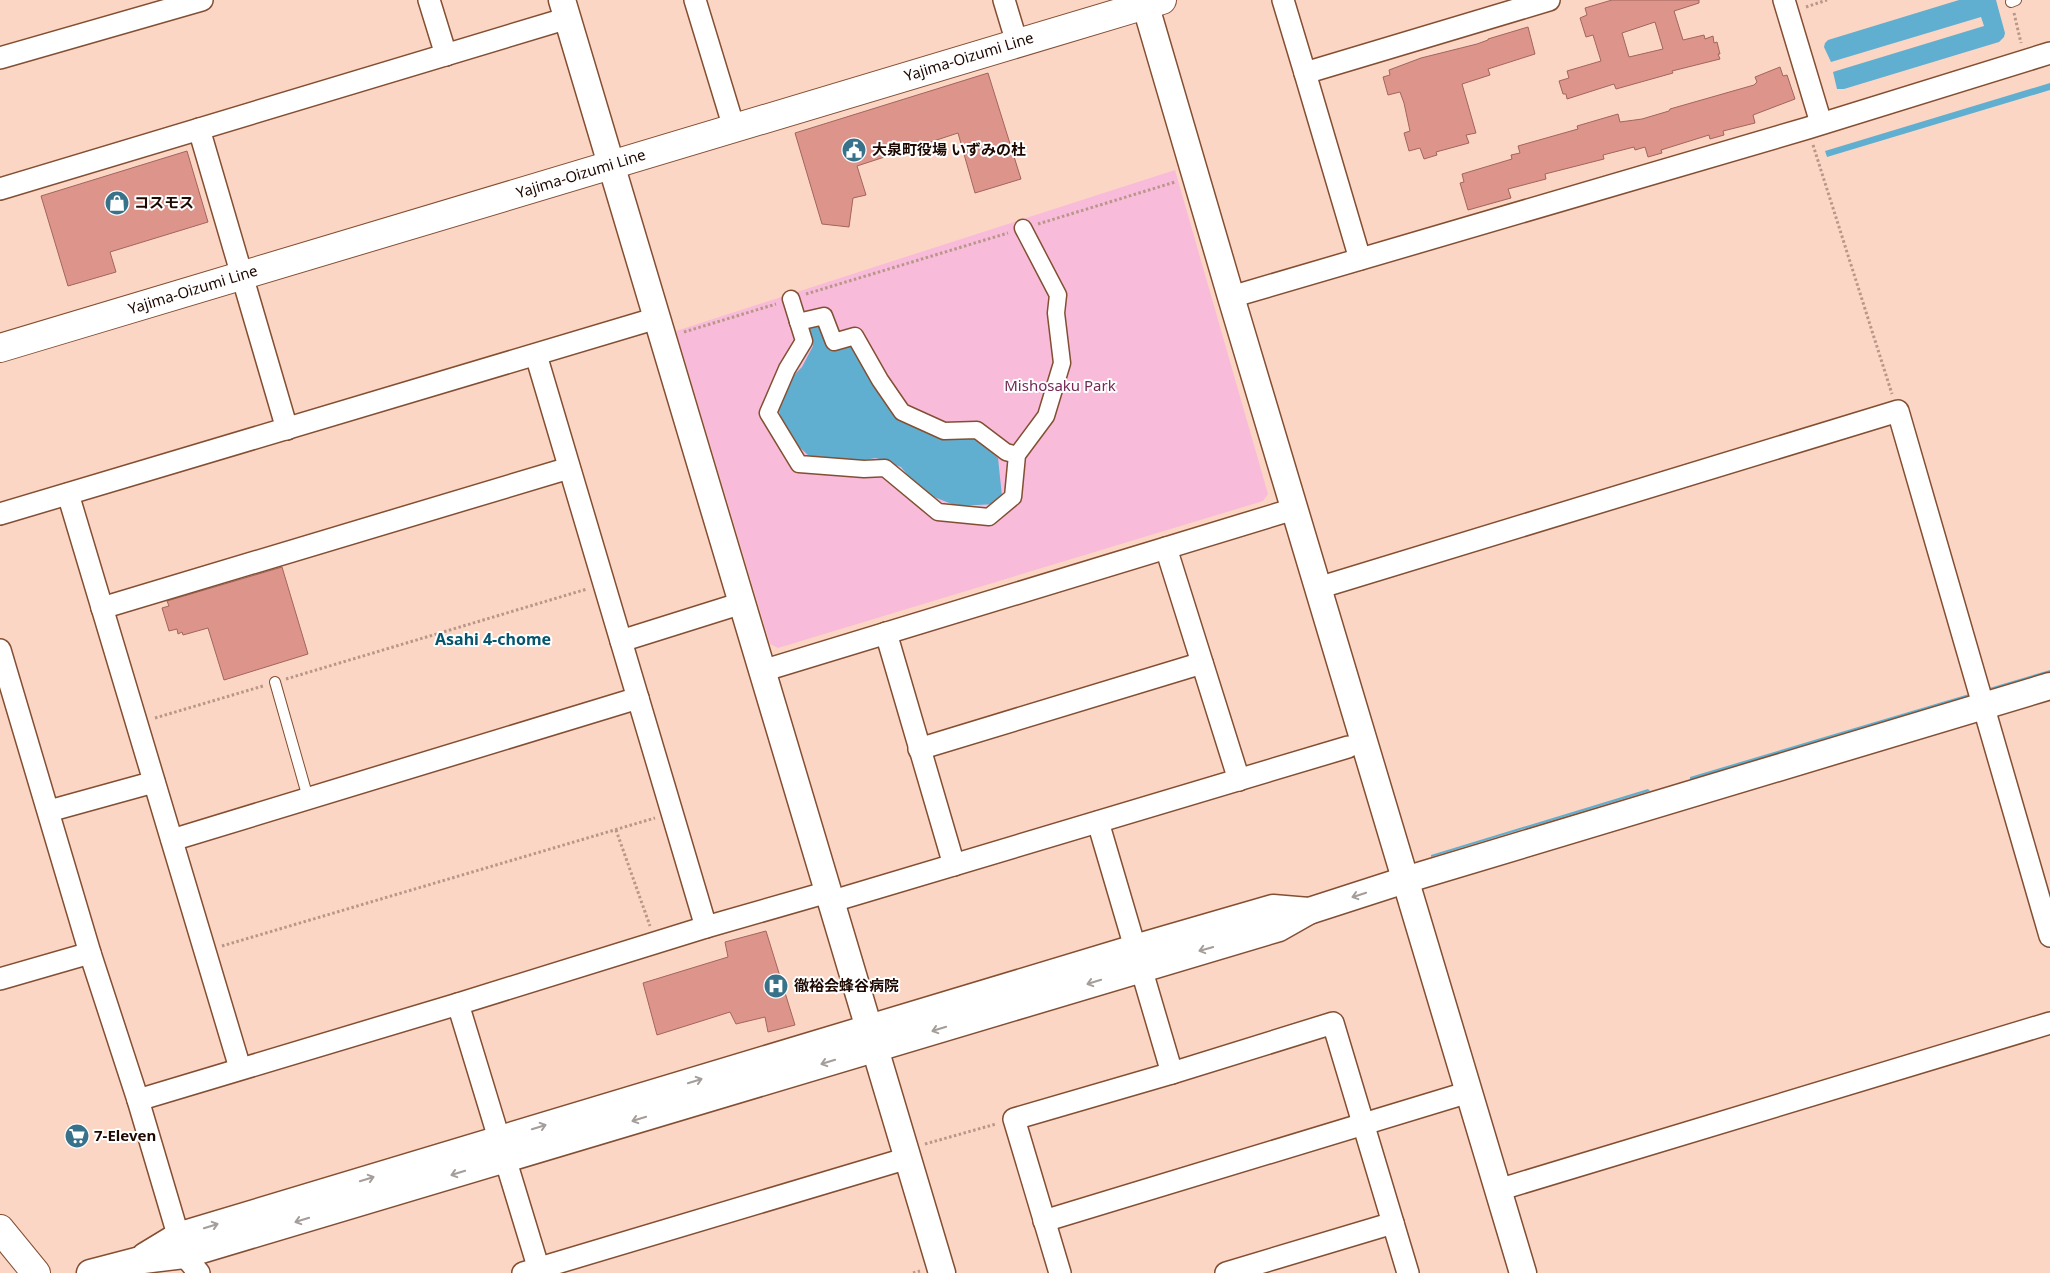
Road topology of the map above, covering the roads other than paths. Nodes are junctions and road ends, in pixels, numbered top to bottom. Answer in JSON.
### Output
{"nodes":[{"id":1,"x":202,"y":0,"type":"edge"},
{"id":2,"x":429,"y":0,"type":"edge"},
{"id":3,"x":695,"y":0,"type":"edge"},
{"id":4,"x":1004,"y":0,"type":"edge"},
{"id":5,"x":1284,"y":0,"type":"edge"},
{"id":6,"x":1549,"y":0,"type":"edge"},
{"id":7,"x":1151,"y":2,"type":"edge"},
{"id":8,"x":1791,"y":5,"type":"edge"},
{"id":9,"x":565,"y":9,"type":"edge"},
{"id":10,"x":1017,"y":43,"type":"junction"},
{"id":11,"x":2050,"y":53,"type":"edge"},
{"id":12,"x":446,"y":55,"type":"junction"},
{"id":13,"x":0,"y":58,"type":"edge"},
{"id":14,"x":1305,"y":73,"type":"junction"},
{"id":15,"x":1814,"y":125,"type":"junction"},
{"id":16,"x":734,"y":128,"type":"junction"},
{"id":17,"x":199,"y":129,"type":"junction"},
{"id":18,"x":610,"y":165,"type":"junction"},
{"id":19,"x":0,"y":189,"type":"edge"},
{"id":20,"x":1023,"y":228,"type":"road end"},
{"id":21,"x":1360,"y":259,"type":"junction"},
{"id":22,"x":241,"y":276,"type":"junction"},
{"id":23,"x":1231,"y":298,"type":"junction"},
{"id":24,"x":791,"y":299,"type":"road end"},
{"id":25,"x":798,"y":322,"type":"junction"},
{"id":26,"x":660,"y":328,"type":"junction"},
{"id":27,"x":0,"y":348,"type":"edge"},
{"id":28,"x":536,"y":356,"type":"junction"},
{"id":29,"x":287,"y":429,"type":"junction"},
{"id":30,"x":1016,"y":454,"type":"junction"},
{"id":31,"x":569,"y":468,"type":"junction"},
{"id":32,"x":68,"y":494,"type":"junction"},
{"id":33,"x":1294,"y":509,"type":"junction"},
{"id":34,"x":0,"y":514,"type":"edge"},
{"id":35,"x":1166,"y":548,"type":"junction"},
{"id":36,"x":1318,"y":588,"type":"junction"},
{"id":37,"x":742,"y":603,"type":"junction"},
{"id":38,"x":102,"y":608,"type":"junction"},
{"id":39,"x":886,"y":634,"type":"junction"},
{"id":40,"x":621,"y":641,"type":"junction"},
{"id":41,"x":1,"y":659,"type":"edge"},
{"id":42,"x":1202,"y":663,"type":"junction"},
{"id":43,"x":762,"y":671,"type":"junction"},
{"id":44,"x":275,"y":682,"type":"road end"},
{"id":45,"x":2050,"y":686,"type":"edge"},
{"id":46,"x":638,"y":698,"type":"junction"},
{"id":47,"x":1985,"y":706,"type":"junction"},
{"id":48,"x":1348,"y":747,"type":"dead end"},
{"id":49,"x":919,"y":749,"type":"junction"},
{"id":50,"x":1239,"y":780,"type":"junction"},
{"id":51,"x":154,"y":782,"type":"junction"},
{"id":52,"x":308,"y":798,"type":"junction"},
{"id":53,"x":49,"y":811,"type":"junction"},
{"id":54,"x":1098,"y":822,"type":"junction"},
{"id":55,"x":172,"y":840,"type":"junction"},
{"id":56,"x":954,"y":865,"type":"junction"},
{"id":57,"x":1405,"y":880,"type":"junction"},
{"id":58,"x":835,"y":895,"type":"junction"},
{"id":59,"x":706,"y":927,"type":"junction"},
{"id":60,"x":2050,"y":936,"type":"edge"},
{"id":61,"x":90,"y":953,"type":"junction"},
{"id":62,"x":1138,"y":958,"type":"junction"},
{"id":63,"x":0,"y":979,"type":"edge"},
{"id":64,"x":458,"y":1004,"type":"junction"},
{"id":65,"x":2050,"y":1022,"type":"edge"},
{"id":66,"x":872,"y":1038,"type":"junction"},
{"id":67,"x":240,"y":1068,"type":"junction"},
{"id":68,"x":1172,"y":1073,"type":"junction"},
{"id":69,"x":1468,"y":1092,"type":"junction"},
{"id":70,"x":138,"y":1100,"type":"junction"},
{"id":71,"x":1364,"y":1125,"type":"junction"},
{"id":72,"x":502,"y":1150,"type":"junction"},
{"id":73,"x":907,"y":1154,"type":"junction"},
{"id":74,"x":1498,"y":1190,"type":"junction"},
{"id":75,"x":1044,"y":1221,"type":"junction"},
{"id":76,"x":1393,"y":1223,"type":"junction"},
{"id":77,"x":0,"y":1229,"type":"edge"},
{"id":78,"x":187,"y":1255,"type":"edge"},
{"id":79,"x":534,"y":1271,"type":"edge"},
{"id":80,"x":36,"y":1273,"type":"edge"},
{"id":81,"x":90,"y":1273,"type":"edge"},
{"id":82,"x":942,"y":1273,"type":"edge"},
{"id":83,"x":1060,"y":1273,"type":"edge"},
{"id":84,"x":1226,"y":1273,"type":"edge"},
{"id":85,"x":1408,"y":1273,"type":"edge"},
{"id":86,"x":1522,"y":1273,"type":"edge"}],
"edges":[{"from":1,"to":13,"type":"street"},
{"from":2,"to":12,"type":"street"},
{"from":3,"to":16,"type":"street"},
{"from":4,"to":10,"type":"street"},
{"from":5,"to":14,"type":"street"},
{"from":6,"to":14,"type":"street"},
{"from":7,"to":10,"type":"main road","name":"Yajima-Oizumi Line"},
{"from":7,"to":23,"type":"street"},
{"from":8,"to":15,"type":"street"},
{"from":9,"to":12,"type":"street"},
{"from":9,"to":18,"type":"street"},
{"from":10,"to":16,"type":"main road","name":"Yajima-Oizumi Line"},
{"from":11,"to":15,"type":"street"},
{"from":12,"to":17,"type":"street"},
{"from":14,"to":21,"type":"street"},
{"from":15,"to":21,"type":"street"},
{"from":16,"to":18,"type":"main road","name":"Yajima-Oizumi Line"},
{"from":17,"to":19,"type":"street"},
{"from":17,"to":22,"type":"street"},
{"from":18,"to":22,"type":"main road","name":"Yajima-Oizumi Line"},
{"from":18,"to":26,"type":"street"},
{"from":20,"to":30,"type":"street"},
{"from":21,"to":23,"type":"street"},
{"from":22,"to":27,"type":"main road","name":"Yajima-Oizumi Line"},
{"from":22,"to":29,"type":"street"},
{"from":23,"to":33,"type":"street"},
{"from":24,"to":25,"type":"street"},
{"from":25,"to":30,"type":"street"},
{"from":25,"to":30,"type":"street"},
{"from":26,"to":28,"type":"street"},
{"from":26,"to":37,"type":"street"},
{"from":28,"to":29,"type":"street"},
{"from":28,"to":31,"type":"street"},
{"from":29,"to":32,"type":"street"},
{"from":31,"to":38,"type":"street"},
{"from":31,"to":40,"type":"street"},
{"from":32,"to":34,"type":"street"},
{"from":32,"to":38,"type":"street"},
{"from":33,"to":35,"type":"street"},
{"from":33,"to":36,"type":"street"},
{"from":35,"to":39,"type":"street"},
{"from":35,"to":42,"type":"street"},
{"from":36,"to":47,"type":"street"},
{"from":36,"to":57,"type":"street"},
{"from":37,"to":40,"type":"street"},
{"from":37,"to":43,"type":"street"},
{"from":38,"to":51,"type":"street"},
{"from":39,"to":43,"type":"street"},
{"from":39,"to":49,"type":"street"},
{"from":40,"to":46,"type":"street"},
{"from":41,"to":53,"type":"street"},
{"from":42,"to":49,"type":"street"},
{"from":42,"to":50,"type":"street"},
{"from":43,"to":58,"type":"street"},
{"from":44,"to":52,"type":"lane"},
{"from":45,"to":47,"type":"street"},
{"from":46,"to":52,"type":"street"},
{"from":46,"to":59,"type":"street"},
{"from":47,"to":57,"type":"street"},
{"from":47,"to":60,"type":"street"},
{"from":48,"to":50,"type":"street"},
{"from":49,"to":56,"type":"street"},
{"from":50,"to":54,"type":"street"},
{"from":51,"to":53,"type":"street"},
{"from":51,"to":55,"type":"street"},
{"from":52,"to":55,"type":"street"},
{"from":53,"to":61,"type":"street"},
{"from":54,"to":56,"type":"street"},
{"from":54,"to":62,"type":"street"},
{"from":55,"to":67,"type":"street"},
{"from":56,"to":58,"type":"street"},
{"from":57,"to":62,"type":"street","one_way":true},
{"from":57,"to":69,"type":"street"},
{"from":58,"to":59,"type":"street"},
{"from":58,"to":66,"type":"street"},
{"from":59,"to":64,"type":"street"},
{"from":61,"to":63,"type":"street"},
{"from":61,"to":70,"type":"street"},
{"from":62,"to":66,"type":"street"},
{"from":62,"to":68,"type":"street"},
{"from":64,"to":67,"type":"street"},
{"from":64,"to":72,"type":"street"},
{"from":65,"to":74,"type":"street"},
{"from":66,"to":72,"type":"street"},
{"from":66,"to":73,"type":"street"},
{"from":67,"to":70,"type":"street"},
{"from":68,"to":71,"type":"street"},
{"from":68,"to":75,"type":"street"},
{"from":69,"to":71,"type":"street"},
{"from":69,"to":74,"type":"street"},
{"from":70,"to":78,"type":"street"},
{"from":71,"to":75,"type":"street"},
{"from":71,"to":76,"type":"street"},
{"from":72,"to":78,"type":"street"},
{"from":72,"to":79,"type":"street"},
{"from":73,"to":79,"type":"street"},
{"from":73,"to":82,"type":"street"},
{"from":74,"to":86,"type":"street"},
{"from":75,"to":83,"type":"street"},
{"from":76,"to":84,"type":"street"},
{"from":76,"to":85,"type":"street"},
{"from":77,"to":80,"type":"main road"},
{"from":78,"to":81,"type":"street"}]}
